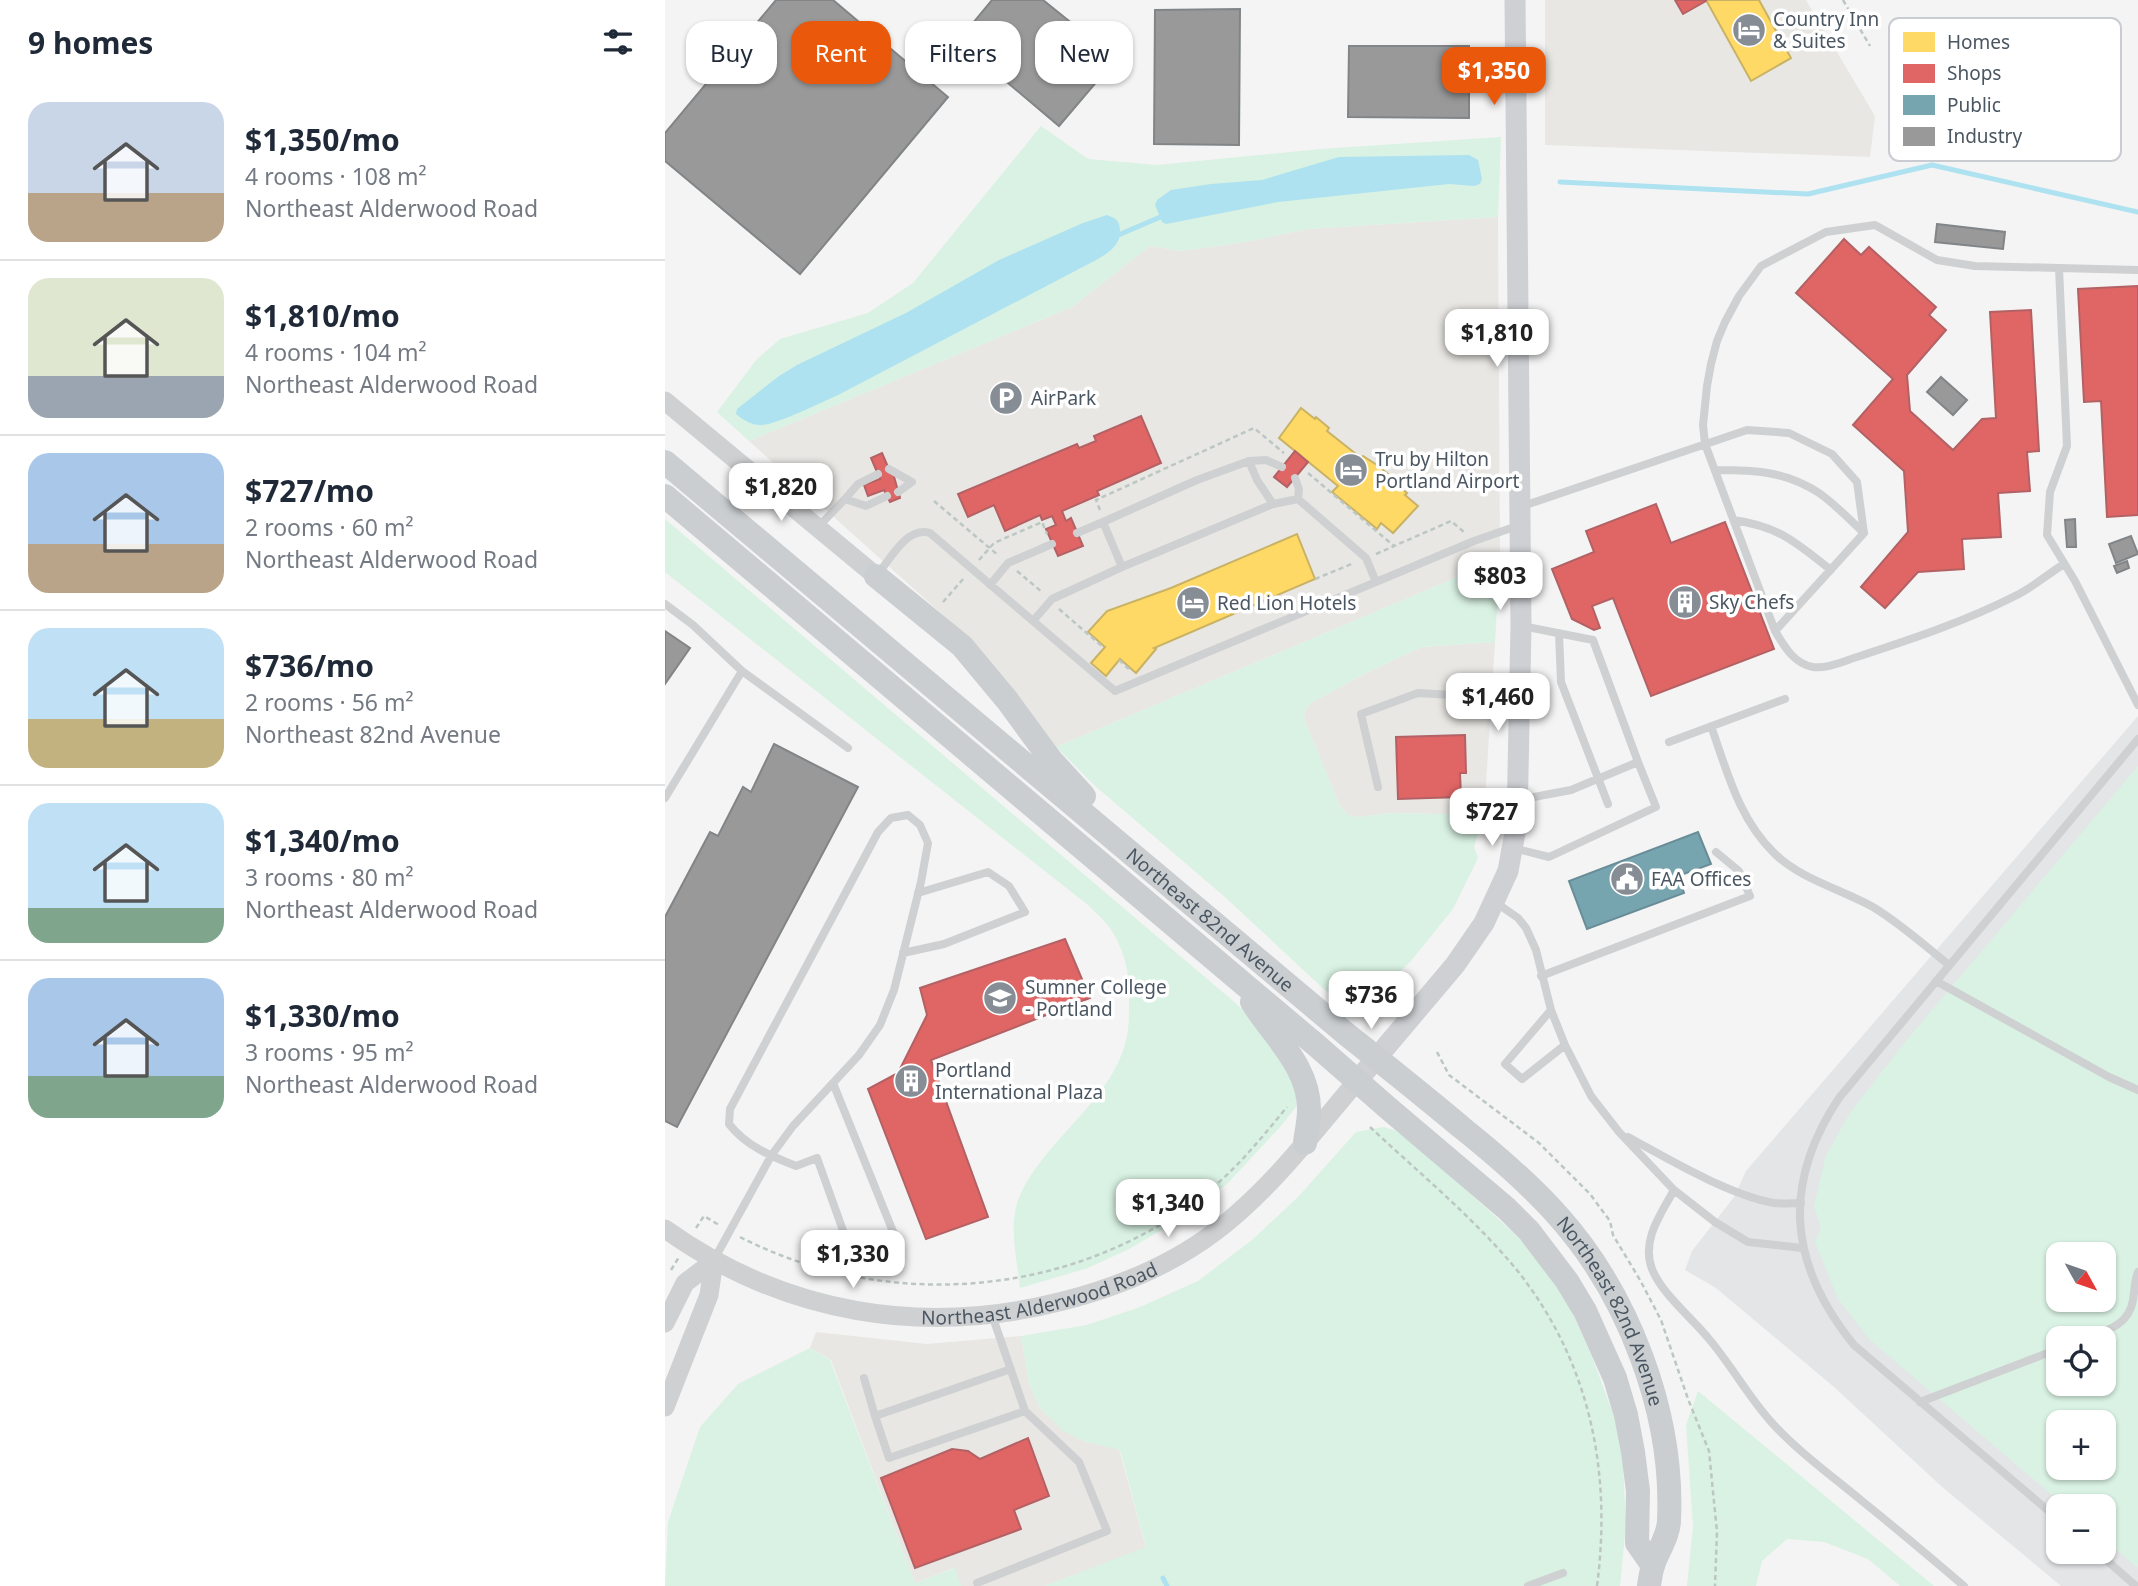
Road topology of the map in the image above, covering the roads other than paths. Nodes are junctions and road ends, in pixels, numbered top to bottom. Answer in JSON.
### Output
{"nodes":[{"id":1,"x":1515,"y":0,"type":"edge"},
{"id":2,"x":2059,"y":268,"type":"junction"},
{"id":3,"x":2138,"y":270,"type":"edge"},
{"id":4,"x":665,"y":401,"type":"edge"},
{"id":5,"x":1705,"y":444,"type":"junction"},
{"id":6,"x":665,"y":461,"type":"edge"},
{"id":7,"x":1249,"y":461,"type":"junction"},
{"id":8,"x":1282,"y":467,"type":"dead end"},
{"id":9,"x":889,"y":469,"type":"dead end"},
{"id":10,"x":1715,"y":470,"type":"junction"},
{"id":11,"x":878,"y":474,"type":"dead end"},
{"id":12,"x":1295,"y":478,"type":"dead end"},
{"id":13,"x":898,"y":492,"type":"dead end"},
{"id":14,"x":665,"y":496,"type":"edge"},
{"id":15,"x":887,"y":496,"type":"dead end"},
{"id":16,"x":845,"y":499,"type":"junction"},
{"id":17,"x":1298,"y":499,"type":"junction"},
{"id":18,"x":1273,"y":504,"type":"junction"},
{"id":19,"x":1520,"y":516,"type":"junction"},
{"id":20,"x":1734,"y":520,"type":"junction"},
{"id":21,"x":1103,"y":522,"type":"junction"},
{"id":22,"x":817,"y":528,"type":"junction"},
{"id":23,"x":1077,"y":533,"type":"dead end"},
{"id":24,"x":1864,"y":533,"type":"junction"},
{"id":25,"x":1052,"y":544,"type":"dead end"},
{"id":26,"x":2064,"y":564,"type":"junction"},
{"id":27,"x":1122,"y":567,"type":"junction"},
{"id":28,"x":1831,"y":570,"type":"junction"},
{"id":29,"x":876,"y":576,"type":"junction"},
{"id":30,"x":1376,"y":582,"type":"junction"},
{"id":31,"x":990,"y":585,"type":"junction"},
{"id":32,"x":665,"y":604,"type":"edge"},
{"id":33,"x":1033,"y":621,"type":"junction"},
{"id":34,"x":1521,"y":626,"type":"junction"},
{"id":35,"x":1776,"y":631,"type":"junction"},
{"id":36,"x":1559,"y":633,"type":"junction"},
{"id":37,"x":742,"y":671,"type":"junction"},
{"id":38,"x":1520,"y":699,"type":"junction"},
{"id":39,"x":1785,"y":699,"type":"dead end"},
{"id":40,"x":2138,"y":705,"type":"edge"},
{"id":41,"x":1711,"y":726,"type":"junction"},
{"id":42,"x":2138,"y":740,"type":"edge"},
{"id":43,"x":1669,"y":742,"type":"dead end"},
{"id":44,"x":848,"y":748,"type":"dead end"},
{"id":45,"x":1638,"y":762,"type":"junction"},
{"id":46,"x":1598,"y":778,"type":"junction"},
{"id":47,"x":1378,"y":787,"type":"dead end"},
{"id":48,"x":665,"y":798,"type":"edge"},
{"id":49,"x":1518,"y":800,"type":"junction"},
{"id":50,"x":1608,"y":804,"type":"dead end"},
{"id":51,"x":1513,"y":848,"type":"junction"},
{"id":52,"x":1716,"y":852,"type":"dead end"},
{"id":53,"x":1144,"y":865,"type":"junction"},
{"id":54,"x":918,"y":893,"type":"junction"},
{"id":55,"x":1495,"y":902,"type":"junction"},
{"id":56,"x":903,"y":953,"type":"junction"},
{"id":57,"x":1949,"y":965,"type":"junction"},
{"id":58,"x":1542,"y":976,"type":"junction"},
{"id":59,"x":1236,"y":977,"type":"junction"},
{"id":60,"x":1936,"y":981,"type":"junction"},
{"id":61,"x":1551,"y":1010,"type":"junction"},
{"id":62,"x":1565,"y":1045,"type":"junction"},
{"id":63,"x":1376,"y":1058,"type":"junction"},
{"id":64,"x":1357,"y":1081,"type":"junction"},
{"id":65,"x":833,"y":1083,"type":"junction"},
{"id":66,"x":2138,"y":1090,"type":"edge"},
{"id":67,"x":1619,"y":1132,"type":"junction"},
{"id":68,"x":1305,"y":1143,"type":"junction"},
{"id":69,"x":771,"y":1156,"type":"junction"},
{"id":70,"x":1674,"y":1190,"type":"junction"},
{"id":71,"x":1801,"y":1203,"type":"junction"},
{"id":72,"x":665,"y":1229,"type":"edge"},
{"id":73,"x":1802,"y":1248,"type":"junction"},
{"id":74,"x":714,"y":1261,"type":"junction"},
{"id":75,"x":2138,"y":1272,"type":"edge"},
{"id":76,"x":992,"y":1315,"type":"junction"},
{"id":77,"x":665,"y":1323,"type":"edge"},
{"id":78,"x":2116,"y":1326,"type":"edge"},
{"id":79,"x":2046,"y":1354,"type":"edge"},
{"id":80,"x":1011,"y":1369,"type":"junction"},
{"id":81,"x":864,"y":1378,"type":"dead end"},
{"id":82,"x":1920,"y":1402,"type":"junction"},
{"id":83,"x":665,"y":1407,"type":"edge"},
{"id":84,"x":1025,"y":1411,"type":"junction"},
{"id":85,"x":875,"y":1416,"type":"junction"},
{"id":86,"x":2046,"y":1509,"type":"edge"},
{"id":87,"x":2111,"y":1564,"type":"edge"},
{"id":88,"x":1563,"y":1573,"type":"dead end"},
{"id":89,"x":1651,"y":1576,"type":"edge"},
{"id":90,"x":977,"y":1583,"type":"dead end"},
{"id":91,"x":1528,"y":1586,"type":"edge"},
{"id":92,"x":1964,"y":1586,"type":"edge"},
{"id":93,"x":2136,"y":1586,"type":"edge"}],
"edges":[{"from":1,"to":19,"type":"main road","name":"Northeast Alderwood Road"},
{"from":2,"to":3,"type":"lane"},
{"from":2,"to":5,"type":"lane"},
{"from":2,"to":26,"type":"lane"},
{"from":4,"to":22,"type":"street"},
{"from":5,"to":10,"type":"lane"},
{"from":5,"to":19,"type":"lane"},
{"from":5,"to":24,"type":"lane"},
{"from":6,"to":53,"type":"main road","name":"Northeast 82nd Avenue"},
{"from":7,"to":8,"type":"lane"},
{"from":7,"to":18,"type":"lane"},
{"from":7,"to":21,"type":"lane"},
{"from":9,"to":13,"type":"lane"},
{"from":10,"to":20,"type":"lane"},
{"from":10,"to":24,"type":"lane"},
{"from":11,"to":16,"type":"lane"},
{"from":12,"to":17,"type":"lane"},
{"from":14,"to":59,"type":"main road","name":"Northeast 82nd Avenue"},
{"from":15,"to":16,"type":"lane"},
{"from":16,"to":22,"type":"lane"},
{"from":17,"to":18,"type":"lane"},
{"from":17,"to":30,"type":"lane"},
{"from":18,"to":27,"type":"lane"},
{"from":19,"to":30,"type":"lane"},
{"from":19,"to":34,"type":"main road","name":"Northeast Alderwood Road"},
{"from":20,"to":28,"type":"lane"},
{"from":20,"to":35,"type":"lane"},
{"from":21,"to":23,"type":"lane"},
{"from":21,"to":27,"type":"lane"},
{"from":22,"to":29,"type":"street"},
{"from":24,"to":28,"type":"lane"},
{"from":25,"to":31,"type":"lane"},
{"from":26,"to":35,"type":"lane"},
{"from":26,"to":40,"type":"lane"},
{"from":27,"to":33,"type":"lane"},
{"from":28,"to":35,"type":"lane"},
{"from":29,"to":31,"type":"lane"},
{"from":29,"to":53,"type":"main road"},
{"from":30,"to":33,"type":"lane"},
{"from":31,"to":33,"type":"lane"},
{"from":32,"to":37,"type":"lane"},
{"from":34,"to":36,"type":"lane"},
{"from":34,"to":38,"type":"main road","name":"Northeast Alderwood Road"},
{"from":36,"to":45,"type":"lane"},
{"from":36,"to":46,"type":"lane"},
{"from":37,"to":44,"type":"lane"},
{"from":37,"to":48,"type":"lane"},
{"from":38,"to":47,"type":"lane"},
{"from":38,"to":49,"type":"main road","name":"Northeast Alderwood Road"},
{"from":39,"to":41,"type":"lane"},
{"from":41,"to":43,"type":"lane"},
{"from":41,"to":57,"type":"lane"},
{"from":42,"to":57,"type":"lane"},
{"from":45,"to":46,"type":"lane"},
{"from":45,"to":51,"type":"lane"},
{"from":46,"to":49,"type":"lane"},
{"from":46,"to":50,"type":"lane"},
{"from":49,"to":51,"type":"main road","name":"Northeast Alderwood Road"},
{"from":51,"to":55,"type":"main road","name":"Northeast Alderwood Road"},
{"from":52,"to":58,"type":"lane"},
{"from":53,"to":63,"type":"main road","name":"Northeast 82nd Avenue"},
{"from":54,"to":56,"type":"lane"},
{"from":54,"to":56,"type":"lane"},
{"from":54,"to":69,"type":"lane"},
{"from":55,"to":58,"type":"lane"},
{"from":55,"to":63,"type":"main road","name":"Northeast Alderwood Road"},
{"from":56,"to":65,"type":"lane"},
{"from":57,"to":60,"type":"lane"},
{"from":58,"to":61,"type":"lane"},
{"from":59,"to":64,"type":"main road","name":"Northeast 82nd Avenue"},
{"from":59,"to":68,"type":"main road"},
{"from":60,"to":66,"type":"lane"},
{"from":60,"to":71,"type":"lane"},
{"from":61,"to":62,"type":"lane"},
{"from":61,"to":62,"type":"lane"},
{"from":62,"to":67,"type":"lane"},
{"from":63,"to":64,"type":"main road","name":"Northeast Alderwood Road"},
{"from":63,"to":89,"type":"main road","name":"Northeast 82nd Avenue"},
{"from":64,"to":68,"type":"street","name":"Northeast Alderwood Road"},
{"from":64,"to":89,"type":"main road","name":"Northeast 82nd Avenue"},
{"from":65,"to":69,"type":"lane"},
{"from":65,"to":69,"type":"lane"},
{"from":67,"to":70,"type":"lane"},
{"from":67,"to":71,"type":"lane"},
{"from":68,"to":76,"type":"street","name":"Northeast Alderwood Road"},
{"from":69,"to":74,"type":"lane"},
{"from":70,"to":73,"type":"lane"},
{"from":70,"to":92,"type":"lane"},
{"from":71,"to":73,"type":"lane"},
{"from":72,"to":74,"type":"street","name":"Northeast Alderwood Road"},
{"from":73,"to":82,"type":"lane"},
{"from":74,"to":76,"type":"street","name":"Northeast Alderwood Road"},
{"from":74,"to":77,"type":"street"},
{"from":74,"to":83,"type":"street"},
{"from":75,"to":78,"type":"lane"},
{"from":76,"to":80,"type":"lane"},
{"from":79,"to":82,"type":"lane"},
{"from":80,"to":84,"type":"lane"},
{"from":80,"to":85,"type":"lane"},
{"from":81,"to":85,"type":"lane"},
{"from":82,"to":86,"type":"lane"},
{"from":84,"to":85,"type":"lane"},
{"from":84,"to":90,"type":"lane"},
{"from":87,"to":93,"type":"lane"},
{"from":88,"to":91,"type":"lane"}]}
